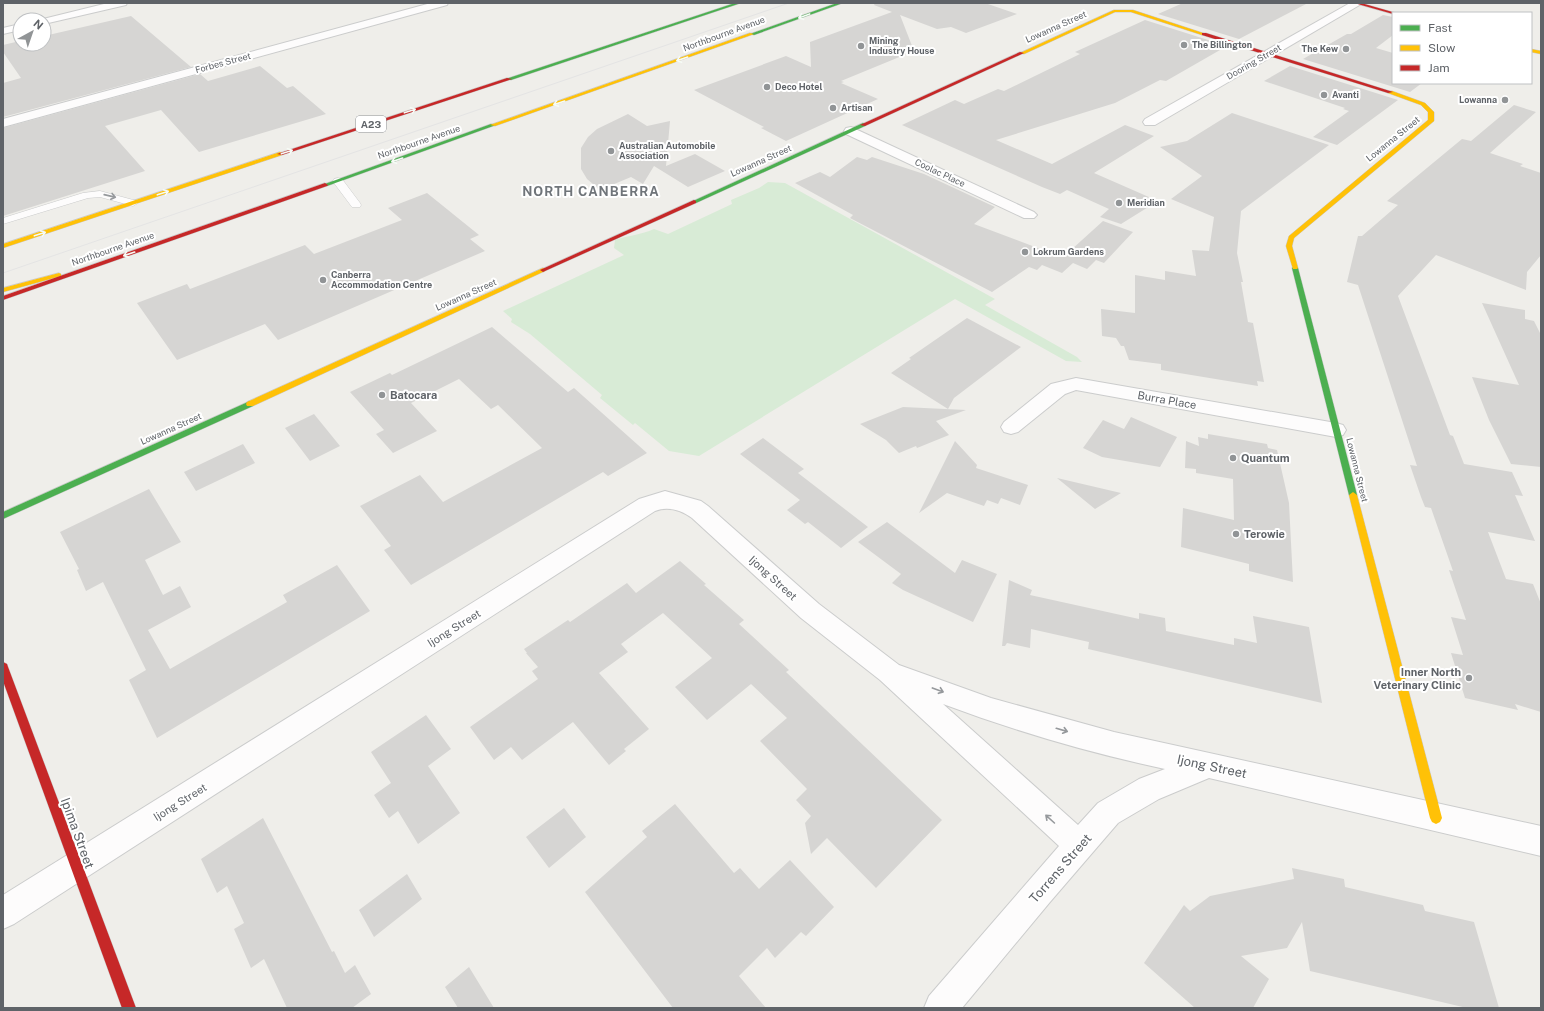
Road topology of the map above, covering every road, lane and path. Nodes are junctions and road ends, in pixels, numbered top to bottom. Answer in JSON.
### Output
{"nodes":[{"id":1,"x":122,"y":3,"type":"edge"},
{"id":2,"x":443,"y":3,"type":"edge"},
{"id":3,"x":739,"y":3,"type":"edge"},
{"id":4,"x":841,"y":3,"type":"edge"},
{"id":5,"x":1358,"y":3,"type":"edge"},
{"id":6,"x":424,"y":5,"type":"edge"},
{"id":7,"x":1392,"y":12,"type":"edge"},
{"id":8,"x":52,"y":19,"type":"edge"},
{"id":9,"x":1269,"y":54,"type":"junction"},
{"id":10,"x":1150,"y":122,"type":"dead end"},
{"id":11,"x":3,"y":123,"type":"edge"},
{"id":12,"x":851,"y":131,"type":"junction"},
{"id":13,"x":338,"y":181,"type":"junction"},
{"id":14,"x":133,"y":203,"type":"junction"},
{"id":15,"x":356,"y":205,"type":"dead end"},
{"id":16,"x":1030,"y":216,"type":"dead end"},
{"id":17,"x":3,"y":221,"type":"edge"},
{"id":18,"x":3,"y":246,"type":"edge"},
{"id":19,"x":93,"y":267,"type":"junction"},
{"id":20,"x":32,"y":288,"type":"junction"},
{"id":21,"x":3,"y":290,"type":"edge"},
{"id":22,"x":3,"y":298,"type":"edge"},
{"id":23,"x":3,"y":305,"type":"edge"},
{"id":24,"x":1011,"y":427,"type":"dead end"},
{"id":25,"x":1336,"y":430,"type":"junction"},
{"id":26,"x":3,"y":516,"type":"edge"},
{"id":27,"x":3,"y":667,"type":"edge"},
{"id":28,"x":889,"y":672,"type":"junction"},
{"id":29,"x":1209,"y":765,"type":"junction"},
{"id":30,"x":1436,"y":818,"type":"junction"},
{"id":31,"x":1541,"y":842,"type":"edge"},
{"id":32,"x":1079,"y":845,"type":"junction"},
{"id":33,"x":76,"y":867,"type":"junction"},
{"id":34,"x":3,"y":913,"type":"edge"},
{"id":35,"x":129,"y":1008,"type":"edge"},
{"id":36,"x":941,"y":1008,"type":"edge"}],
"edges":[{"from":1,"to":8,"type":"street"},
{"from":2,"to":6,"type":"street","name":"Forbes Street"},
{"from":14,"to":3,"type":"main road","number":"A23","one_way":true},
{"from":4,"to":13,"type":"main road","name":"Northbourne Avenue","one_way":true},
{"from":5,"to":7,"type":"main road"},
{"from":5,"to":9,"type":"street","name":"Dooring Street"},
{"from":6,"to":11,"type":"street","name":"Forbes Street"},
{"from":9,"to":10,"type":"street","name":"Dooring Street"},
{"from":9,"to":12,"type":"main road","name":"Lowanna Street"},
{"from":9,"to":25,"type":"main road","name":"Lowanna Street"},
{"from":12,"to":16,"type":"street","name":"Coolac Place"},
{"from":12,"to":26,"type":"main road","name":"Lowanna Street"},
{"from":13,"to":15,"type":"lane"},
{"from":13,"to":19,"type":"main road","name":"Northbourne Avenue","one_way":true},
{"from":17,"to":14,"type":"lane","one_way":true},
{"from":18,"to":14,"type":"main road","number":"A23","one_way":true},
{"from":19,"to":20,"type":"main road","name":"Northbourne Avenue"},
{"from":19,"to":21,"type":"main road"},
{"from":20,"to":22,"type":"main road","name":"Northbourne Avenue"},
{"from":20,"to":23,"type":"main road"},
{"from":24,"to":25,"type":"street","name":"Burra Place"},
{"from":25,"to":30,"type":"main road","name":"Lowanna Street"},
{"from":27,"to":33,"type":"main road","name":"Ipima Street"},
{"from":28,"to":29,"type":"street","name":"Ijong Street","one_way":true},
{"from":32,"to":28,"type":"street","name":"Ijong Street","one_way":true},
{"from":28,"to":33,"type":"street","name":"Ijong Street"},
{"from":29,"to":30,"type":"street","name":"Ijong Street"},
{"from":29,"to":32,"type":"street","name":"Torrens Street"},
{"from":30,"to":31,"type":"street","name":"Ijong Street"},
{"from":32,"to":36,"type":"street","name":"Torrens Street"},
{"from":33,"to":34,"type":"street","name":"Ijong Street"},
{"from":33,"to":35,"type":"main road","name":"Ipima Street"}]}
